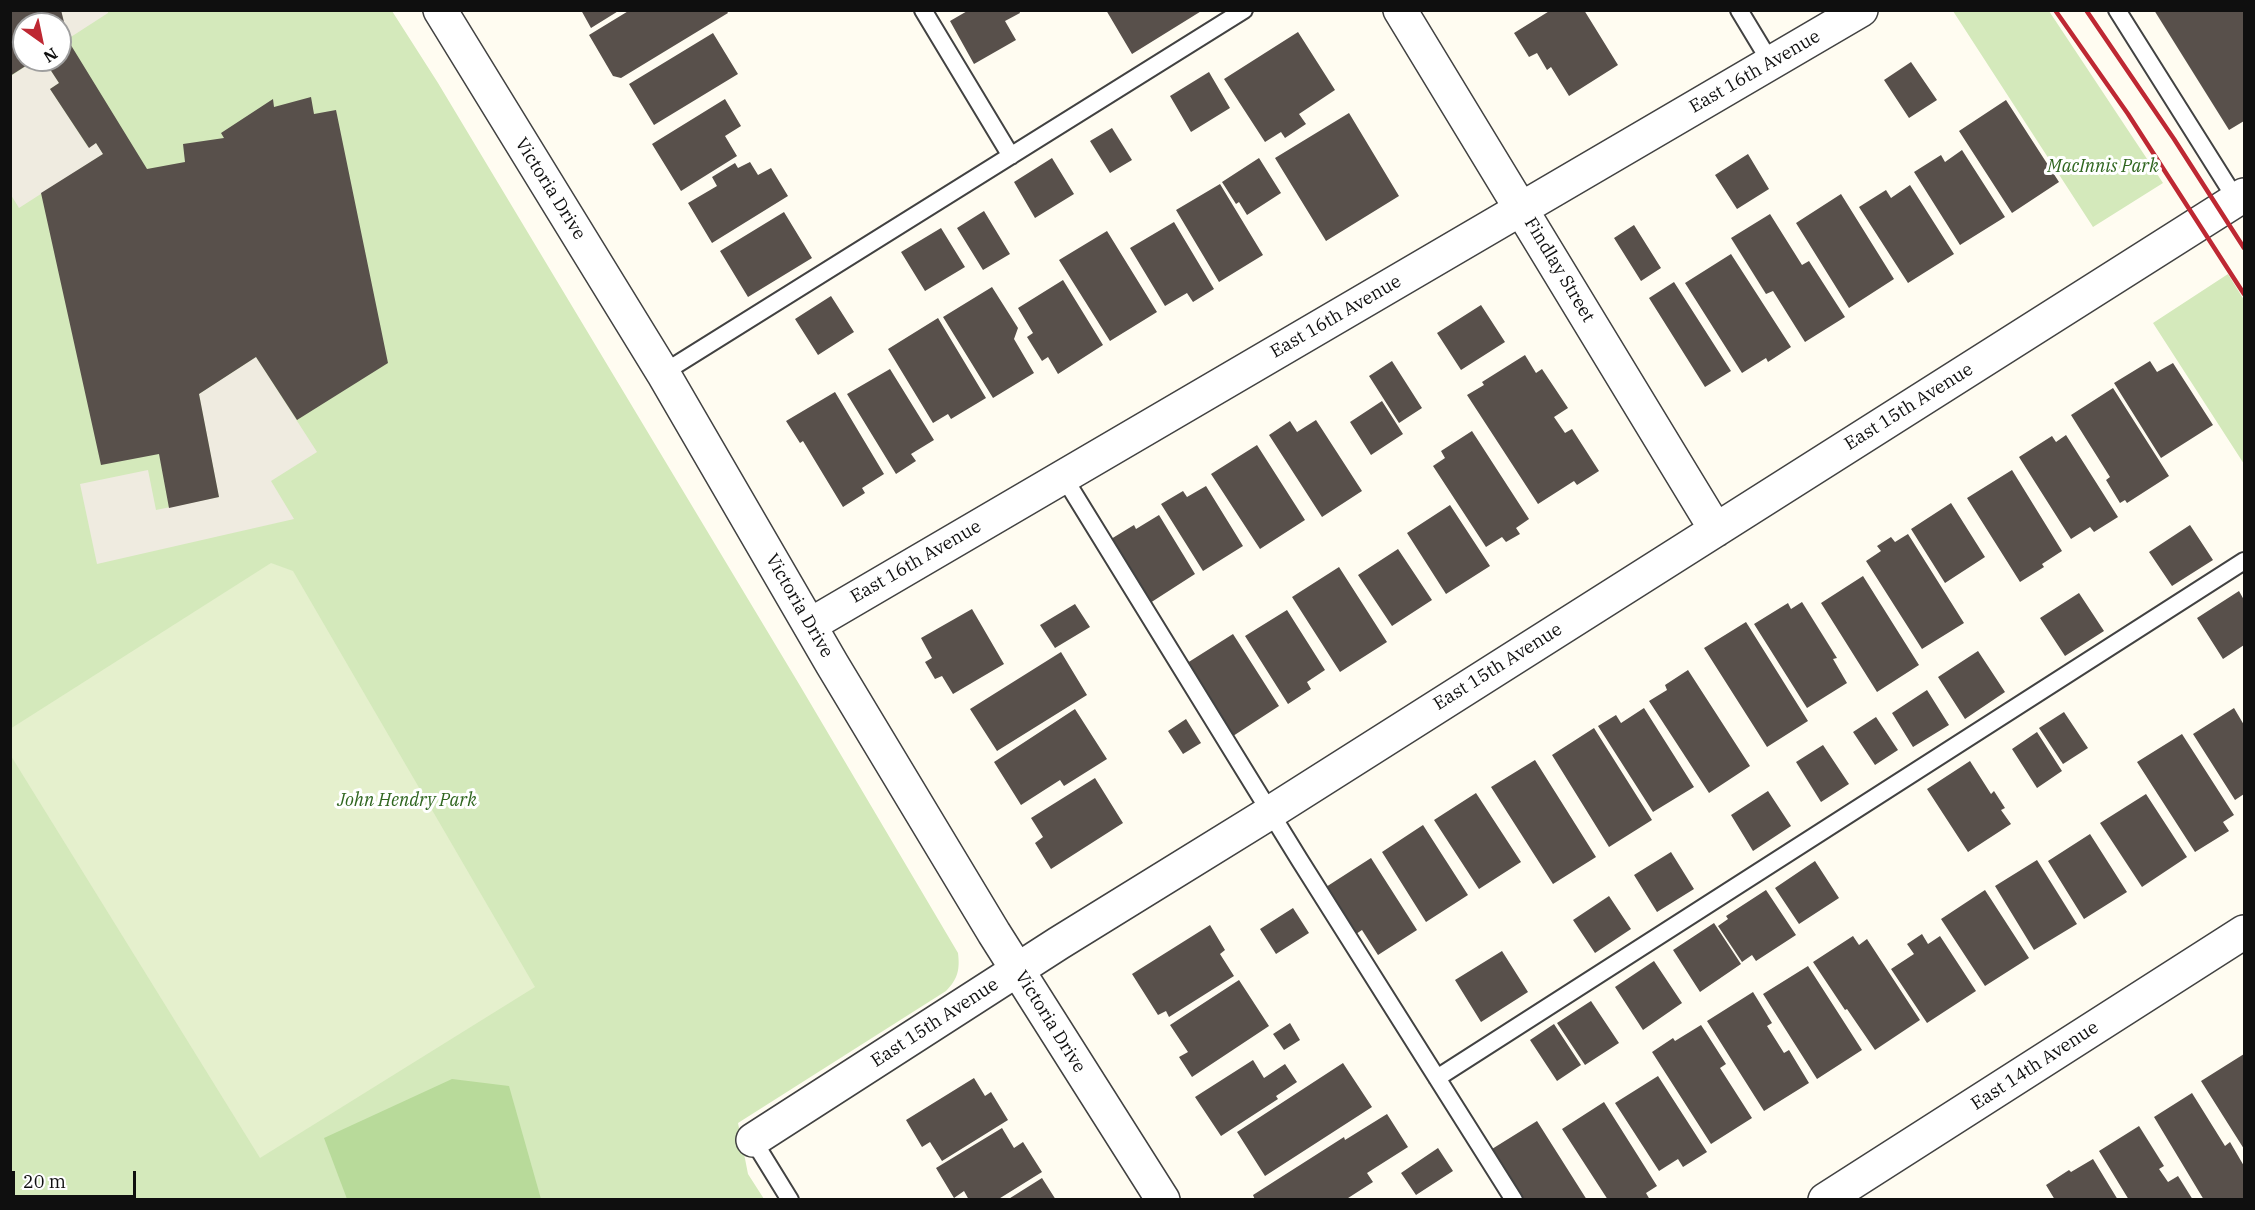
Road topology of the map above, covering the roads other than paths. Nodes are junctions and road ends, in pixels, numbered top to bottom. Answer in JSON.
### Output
{"nodes":[{"id":1,"x":440,"y":10,"type":"edge"},
{"id":2,"x":923,"y":10,"type":"edge"},
{"id":3,"x":1244,"y":10,"type":"edge"},
{"id":4,"x":1400,"y":10,"type":"edge"},
{"id":5,"x":1739,"y":10,"type":"edge"},
{"id":6,"x":1861,"y":10,"type":"edge"},
{"id":7,"x":2117,"y":10,"type":"edge"},
{"id":8,"x":1771,"y":63,"type":"junction"},
{"id":9,"x":1011,"y":156,"type":"junction"},
{"id":10,"x":2242,"y":202,"type":"edge"},
{"id":11,"x":1522,"y":209,"type":"junction"},
{"id":12,"x":663,"y":373,"type":"junction"},
{"id":13,"x":1064,"y":476,"type":"junction"},
{"id":14,"x":1716,"y":530,"type":"junction"},
{"id":15,"x":2244,"y":561,"type":"edge"},
{"id":16,"x":810,"y":625,"type":"junction"},
{"id":17,"x":1271,"y":812,"type":"junction"},
{"id":18,"x":2244,"y":932,"type":"edge"},
{"id":19,"x":1017,"y":970,"type":"junction"},
{"id":20,"x":1437,"y":1078,"type":"junction"},
{"id":21,"x":753,"y":1140,"type":"joint"},
{"id":22,"x":790,"y":1200,"type":"edge"},
{"id":23,"x":1163,"y":1200,"type":"edge"},
{"id":24,"x":1514,"y":1200,"type":"edge"},
{"id":25,"x":1825,"y":1200,"type":"edge"}],
"edges":[{"from":1,"to":12,"type":"street","name":"Victoria Drive"},
{"from":2,"to":9,"type":"lane"},
{"from":3,"to":9,"type":"lane"},
{"from":4,"to":11,"type":"street","name":"Findlay Street"},
{"from":5,"to":8,"type":"lane"},
{"from":6,"to":8,"type":"street","name":"East 16th Avenue"},
{"from":7,"to":10,"type":"lane"},
{"from":8,"to":11,"type":"street","name":"East 16th Avenue"},
{"from":9,"to":12,"type":"lane"},
{"from":10,"to":14,"type":"street","name":"East 15th Avenue"},
{"from":11,"to":13,"type":"street","name":"East 16th Avenue"},
{"from":11,"to":14,"type":"street","name":"Findlay Street"},
{"from":12,"to":16,"type":"street","name":"Victoria Drive"},
{"from":13,"to":16,"type":"street","name":"East 16th Avenue"},
{"from":13,"to":17,"type":"lane"},
{"from":14,"to":17,"type":"street","name":"East 15th Avenue"},
{"from":15,"to":20,"type":"lane"},
{"from":16,"to":19,"type":"street","name":"Victoria Drive"},
{"from":17,"to":19,"type":"street","name":"East 15th Avenue"},
{"from":17,"to":20,"type":"lane"},
{"from":18,"to":25,"type":"street","name":"East 14th Avenue"},
{"from":19,"to":21,"type":"street","name":"East 15th Avenue"},
{"from":19,"to":23,"type":"street","name":"Victoria Drive"},
{"from":20,"to":24,"type":"lane"},
{"from":21,"to":22,"type":"lane"}]}
